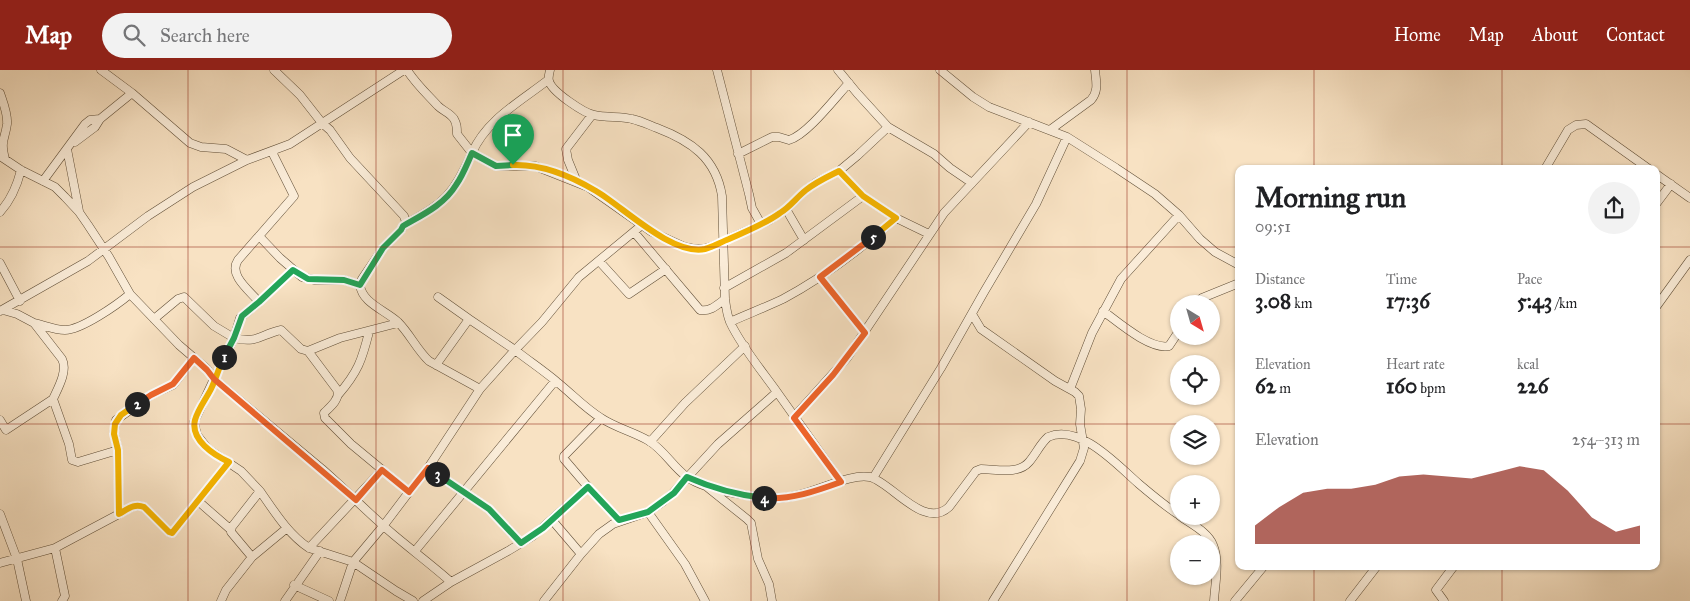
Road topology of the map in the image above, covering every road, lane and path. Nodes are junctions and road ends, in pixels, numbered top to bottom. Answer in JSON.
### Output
{"nodes":[{"id":1,"x":101,"y":70,"type":"edge"},
{"id":2,"x":274,"y":70,"type":"edge"},
{"id":3,"x":404,"y":70,"type":"edge"},
{"id":4,"x":407,"y":70,"type":"edge"},
{"id":5,"x":550,"y":70,"type":"edge"},
{"id":6,"x":717,"y":70,"type":"edge"},
{"id":7,"x":838,"y":70,"type":"edge"},
{"id":8,"x":940,"y":70,"type":"edge"},
{"id":9,"x":1095,"y":70,"type":"edge"},
{"id":10,"x":548,"y":80,"type":"junction"},
{"id":11,"x":849,"y":84,"type":"junction"},
{"id":12,"x":0,"y":93,"type":"edge"},
{"id":13,"x":132,"y":93,"type":"junction"},
{"id":14,"x":592,"y":115,"type":"junction"},
{"id":15,"x":1029,"y":122,"type":"junction"},
{"id":16,"x":322,"y":123,"type":"junction"},
{"id":17,"x":888,"y":127,"type":"junction"},
{"id":18,"x":1050,"y":130,"type":"junction"},
{"id":19,"x":1067,"y":137,"type":"junction"},
{"id":20,"x":68,"y":147,"type":"junction"},
{"id":21,"x":272,"y":152,"type":"junction"},
{"id":22,"x":472,"y":153,"type":"junction"},
{"id":23,"x":738,"y":154,"type":"junction"},
{"id":24,"x":3,"y":157,"type":"edge"},
{"id":25,"x":247,"y":160,"type":"junction"},
{"id":26,"x":1548,"y":165,"type":"edge"},
{"id":27,"x":1643,"y":165,"type":"edge"},
{"id":28,"x":21,"y":170,"type":"junction"},
{"id":29,"x":839,"y":171,"type":"junction"},
{"id":30,"x":1660,"y":177,"type":"edge"},
{"id":31,"x":43,"y":181,"type":"junction"},
{"id":32,"x":577,"y":182,"type":"junction"},
{"id":33,"x":972,"y":183,"type":"junction"},
{"id":34,"x":1671,"y":184,"type":"junction"},
{"id":35,"x":863,"y":196,"type":"junction"},
{"id":36,"x":1690,"y":198,"type":"edge"},
{"id":37,"x":1660,"y":199,"type":"edge"},
{"id":38,"x":786,"y":209,"type":"junction"},
{"id":39,"x":0,"y":212,"type":"edge"},
{"id":40,"x":79,"y":212,"type":"junction"},
{"id":41,"x":1179,"y":215,"type":"junction"},
{"id":42,"x":896,"y":218,"type":"junction"},
{"id":43,"x":761,"y":224,"type":"junction"},
{"id":44,"x":642,"y":225,"type":"junction"},
{"id":45,"x":403,"y":226,"type":"junction"},
{"id":46,"x":634,"y":232,"type":"junction"},
{"id":47,"x":929,"y":234,"type":"junction"},
{"id":48,"x":259,"y":236,"type":"junction"},
{"id":49,"x":804,"y":240,"type":"junction"},
{"id":50,"x":722,"y":242,"type":"junction"},
{"id":51,"x":104,"y":250,"type":"junction"},
{"id":52,"x":1690,"y":260,"type":"edge"},
{"id":53,"x":599,"y":261,"type":"junction"},
{"id":54,"x":0,"y":263,"type":"edge"},
{"id":55,"x":1235,"y":263,"type":"edge"},
{"id":56,"x":666,"y":269,"type":"junction"},
{"id":57,"x":293,"y":270,"type":"junction"},
{"id":58,"x":820,"y":277,"type":"junction"},
{"id":59,"x":360,"y":285,"type":"junction"},
{"id":60,"x":1235,"y":285,"type":"edge"},
{"id":61,"x":724,"y":288,"type":"junction"},
{"id":62,"x":130,"y":294,"type":"junction"},
{"id":63,"x":1209,"y":295,"type":"edge"},
{"id":64,"x":438,"y":297,"type":"dead end"},
{"id":65,"x":725,"y":299,"type":"junction"},
{"id":66,"x":20,"y":301,"type":"junction"},
{"id":67,"x":1660,"y":301,"type":"edge"},
{"id":68,"x":259,"y":302,"type":"junction"},
{"id":69,"x":2,"y":311,"type":"edge"},
{"id":70,"x":1103,"y":311,"type":"junction"},
{"id":71,"x":972,"y":314,"type":"junction"},
{"id":72,"x":154,"y":319,"type":"junction"},
{"id":73,"x":469,"y":319,"type":"junction"},
{"id":74,"x":34,"y":322,"type":"junction"},
{"id":75,"x":730,"y":322,"type":"junction"},
{"id":76,"x":398,"y":323,"type":"junction"},
{"id":77,"x":369,"y":332,"type":"junction"},
{"id":78,"x":865,"y":333,"type":"junction"},
{"id":79,"x":234,"y":338,"type":"junction"},
{"id":80,"x":1170,"y":344,"type":"edge"},
{"id":81,"x":745,"y":346,"type":"junction"},
{"id":82,"x":515,"y":350,"type":"junction"},
{"id":83,"x":308,"y":351,"type":"junction"},
{"id":84,"x":194,"y":358,"type":"junction"},
{"id":85,"x":436,"y":365,"type":"junction"},
{"id":86,"x":214,"y":379,"type":"junction"},
{"id":87,"x":555,"y":381,"type":"junction"},
{"id":88,"x":480,"y":389,"type":"junction"},
{"id":89,"x":1070,"y":389,"type":"junction"},
{"id":90,"x":777,"y":392,"type":"junction"},
{"id":91,"x":338,"y":395,"type":"junction"},
{"id":92,"x":54,"y":399,"type":"junction"},
{"id":93,"x":601,"y":418,"type":"junction"},
{"id":94,"x":794,"y":418,"type":"junction"},
{"id":95,"x":0,"y":420,"type":"edge"},
{"id":96,"x":1084,"y":440,"type":"junction"},
{"id":97,"x":650,"y":442,"type":"junction"},
{"id":98,"x":118,"y":450,"type":"junction"},
{"id":99,"x":229,"y":462,"type":"junction"},
{"id":100,"x":428,"y":468,"type":"junction"},
{"id":101,"x":382,"y":470,"type":"junction"},
{"id":102,"x":687,"y":477,"type":"junction"},
{"id":103,"x":873,"y":478,"type":"junction"},
{"id":104,"x":841,"y":482,"type":"junction"},
{"id":105,"x":706,"y":485,"type":"junction"},
{"id":106,"x":588,"y":487,"type":"junction"},
{"id":107,"x":260,"y":491,"type":"junction"},
{"id":108,"x":464,"y":491,"type":"junction"},
{"id":109,"x":409,"y":492,"type":"junction"},
{"id":110,"x":356,"y":500,"type":"junction"},
{"id":111,"x":198,"y":501,"type":"junction"},
{"id":112,"x":1170,"y":508,"type":"edge"},
{"id":113,"x":648,"y":512,"type":"junction"},
{"id":114,"x":0,"y":514,"type":"edge"},
{"id":115,"x":119,"y":514,"type":"junction"},
{"id":116,"x":552,"y":520,"type":"junction"},
{"id":117,"x":619,"y":520,"type":"junction"},
{"id":118,"x":384,"y":525,"type":"junction"},
{"id":119,"x":1192,"y":525,"type":"edge"},
{"id":120,"x":287,"y":528,"type":"junction"},
{"id":121,"x":230,"y":529,"type":"junction"},
{"id":122,"x":521,"y":543,"type":"junction"},
{"id":123,"x":55,"y":548,"type":"junction"},
{"id":124,"x":309,"y":548,"type":"junction"},
{"id":125,"x":320,"y":551,"type":"junction"},
{"id":126,"x":415,"y":551,"type":"junction"},
{"id":127,"x":581,"y":554,"type":"junction"},
{"id":128,"x":252,"y":557,"type":"junction"},
{"id":129,"x":16,"y":559,"type":"junction"},
{"id":130,"x":352,"y":562,"type":"junction"},
{"id":131,"x":0,"y":563,"type":"edge"},
{"id":132,"x":1261,"y":570,"type":"edge"},
{"id":133,"x":1374,"y":570,"type":"edge"},
{"id":134,"x":1451,"y":570,"type":"edge"},
{"id":135,"x":452,"y":582,"type":"junction"},
{"id":136,"x":294,"y":585,"type":"junction"},
{"id":137,"x":26,"y":601,"type":"edge"},
{"id":138,"x":62,"y":601,"type":"edge"},
{"id":139,"x":221,"y":601,"type":"edge"},
{"id":140,"x":285,"y":601,"type":"edge"},
{"id":141,"x":329,"y":601,"type":"edge"},
{"id":142,"x":340,"y":601,"type":"edge"},
{"id":143,"x":413,"y":601,"type":"edge"},
{"id":144,"x":423,"y":601,"type":"edge"},
{"id":145,"x":544,"y":601,"type":"edge"},
{"id":146,"x":705,"y":601,"type":"edge"},
{"id":147,"x":772,"y":601,"type":"edge"},
{"id":148,"x":993,"y":601,"type":"edge"},
{"id":149,"x":1214,"y":601,"type":"edge"},
{"id":150,"x":1235,"y":601,"type":"edge"},
{"id":151,"x":1350,"y":601,"type":"edge"},
{"id":152,"x":1444,"y":601,"type":"edge"}],
"edges":[{"from":1,"to":13,"type":"street"},
{"from":2,"to":16,"type":"street"},
{"from":3,"to":16,"type":"street"},
{"from":4,"to":22,"type":"street"},
{"from":5,"to":10,"type":"street"},
{"from":6,"to":23,"type":"street"},
{"from":7,"to":11,"type":"street"},
{"from":8,"to":15,"type":"street"},
{"from":9,"to":18,"type":"street"},
{"from":10,"to":14,"type":"street"},
{"from":10,"to":22,"type":"street"},
{"from":11,"to":17,"type":"street"},
{"from":11,"to":23,"type":"street"},
{"from":12,"to":24,"type":"street"},
{"from":13,"to":20,"type":"street"},
{"from":13,"to":25,"type":"street"},
{"from":14,"to":32,"type":"street"},
{"from":14,"to":50,"type":"street"},
{"from":15,"to":18,"type":"street"},
{"from":15,"to":33,"type":"street"},
{"from":16,"to":21,"type":"street"},
{"from":16,"to":45,"type":"street"},
{"from":17,"to":29,"type":"street"},
{"from":17,"to":33,"type":"street"},
{"from":18,"to":19,"type":"street"},
{"from":19,"to":41,"type":"street"},
{"from":19,"to":71,"type":"street"},
{"from":20,"to":31,"type":"street"},
{"from":20,"to":40,"type":"street"},
{"from":21,"to":25,"type":"street"},
{"from":21,"to":48,"type":"street"},
{"from":22,"to":32,"type":"street"},
{"from":22,"to":45,"type":"street"},
{"from":23,"to":43,"type":"street"},
{"from":24,"to":28,"type":"street"},
{"from":25,"to":51,"type":"street"},
{"from":26,"to":27,"type":"street"},
{"from":28,"to":31,"type":"street"},
{"from":28,"to":39,"type":"street"},
{"from":29,"to":35,"type":"street"},
{"from":29,"to":38,"type":"street"},
{"from":30,"to":34,"type":"street"},
{"from":31,"to":40,"type":"street"},
{"from":32,"to":44,"type":"street"},
{"from":33,"to":47,"type":"street"},
{"from":34,"to":36,"type":"street"},
{"from":34,"to":37,"type":"street"},
{"from":35,"to":42,"type":"street"},
{"from":35,"to":49,"type":"street"},
{"from":38,"to":43,"type":"street"},
{"from":38,"to":49,"type":"street"},
{"from":40,"to":51,"type":"street"},
{"from":41,"to":55,"type":"street"},
{"from":41,"to":70,"type":"street"},
{"from":42,"to":47,"type":"street"},
{"from":42,"to":58,"type":"street"},
{"from":43,"to":50,"type":"street"},
{"from":44,"to":46,"type":"street"},
{"from":44,"to":50,"type":"street"},
{"from":45,"to":59,"type":"street"},
{"from":46,"to":53,"type":"street"},
{"from":46,"to":56,"type":"street"},
{"from":47,"to":78,"type":"street"},
{"from":48,"to":57,"type":"street"},
{"from":48,"to":68,"type":"street"},
{"from":49,"to":61,"type":"street"},
{"from":50,"to":61,"type":"street"},
{"from":51,"to":62,"type":"street"},
{"from":51,"to":66,"type":"street"},
{"from":52,"to":67,"type":"street"},
{"from":53,"to":56,"type":"street"},
{"from":53,"to":82,"type":"street"},
{"from":54,"to":66,"type":"street"},
{"from":56,"to":65,"type":"street"},
{"from":57,"to":59,"type":"street"},
{"from":57,"to":68,"type":"street"},
{"from":58,"to":75,"type":"street"},
{"from":58,"to":78,"type":"street"},
{"from":59,"to":76,"type":"street"},
{"from":60,"to":63,"type":"street"},
{"from":61,"to":65,"type":"street"},
{"from":62,"to":72,"type":"street"},
{"from":62,"to":74,"type":"street"},
{"from":64,"to":73,"type":"street"},
{"from":65,"to":75,"type":"street"},
{"from":66,"to":69,"type":"street"},
{"from":68,"to":79,"type":"street"},
{"from":69,"to":74,"type":"street"},
{"from":70,"to":80,"type":"street"},
{"from":70,"to":89,"type":"street"},
{"from":71,"to":89,"type":"street"},
{"from":71,"to":103,"type":"street"},
{"from":72,"to":79,"type":"street"},
{"from":72,"to":84,"type":"street"},
{"from":73,"to":82,"type":"street"},
{"from":73,"to":85,"type":"street"},
{"from":74,"to":92,"type":"street"},
{"from":75,"to":81,"type":"street"},
{"from":76,"to":77,"type":"street"},
{"from":76,"to":85,"type":"street"},
{"from":77,"to":83,"type":"street"},
{"from":77,"to":91,"type":"street"},
{"from":78,"to":94,"type":"street"},
{"from":79,"to":83,"type":"street"},
{"from":79,"to":86,"type":"street"},
{"from":81,"to":90,"type":"street"},
{"from":81,"to":97,"type":"street"},
{"from":82,"to":87,"type":"street"},
{"from":82,"to":88,"type":"street"},
{"from":83,"to":91,"type":"street"},
{"from":84,"to":86,"type":"street"},
{"from":84,"to":98,"type":"street"},
{"from":85,"to":88,"type":"street"},
{"from":86,"to":99,"type":"street"},
{"from":86,"to":110,"type":"street"},
{"from":87,"to":93,"type":"street"},
{"from":87,"to":108,"type":"street"},
{"from":88,"to":100,"type":"street"},
{"from":89,"to":96,"type":"street"},
{"from":90,"to":94,"type":"street"},
{"from":90,"to":102,"type":"street"},
{"from":91,"to":101,"type":"street"},
{"from":92,"to":95,"type":"street"},
{"from":92,"to":98,"type":"street"},
{"from":93,"to":97,"type":"street"},
{"from":93,"to":106,"type":"street"},
{"from":94,"to":104,"type":"street"},
{"from":96,"to":103,"type":"street"},
{"from":96,"to":112,"type":"street"},
{"from":96,"to":148,"type":"street"},
{"from":97,"to":102,"type":"street"},
{"from":98,"to":115,"type":"street"},
{"from":99,"to":107,"type":"street"},
{"from":99,"to":111,"type":"street"},
{"from":100,"to":108,"type":"street"},
{"from":100,"to":109,"type":"street"},
{"from":101,"to":109,"type":"street"},
{"from":101,"to":110,"type":"street"},
{"from":102,"to":105,"type":"street"},
{"from":102,"to":113,"type":"street"},
{"from":103,"to":104,"type":"street"},
{"from":104,"to":105,"type":"street"},
{"from":105,"to":147,"type":"street"},
{"from":106,"to":116,"type":"street"},
{"from":106,"to":117,"type":"street"},
{"from":107,"to":120,"type":"street"},
{"from":107,"to":121,"type":"street"},
{"from":108,"to":122,"type":"street"},
{"from":108,"to":126,"type":"street"},
{"from":109,"to":118,"type":"street"},
{"from":110,"to":118,"type":"street"},
{"from":110,"to":124,"type":"street"},
{"from":111,"to":115,"type":"street"},
{"from":111,"to":121,"type":"street"},
{"from":113,"to":117,"type":"street"},
{"from":113,"to":146,"type":"street"},
{"from":114,"to":129,"type":"street"},
{"from":115,"to":123,"type":"street"},
{"from":116,"to":122,"type":"street"},
{"from":116,"to":127,"type":"street"},
{"from":117,"to":127,"type":"street"},
{"from":118,"to":126,"type":"street"},
{"from":118,"to":130,"type":"street"},
{"from":119,"to":149,"type":"street"},
{"from":120,"to":124,"type":"street"},
{"from":120,"to":128,"type":"street"},
{"from":121,"to":128,"type":"street"},
{"from":122,"to":135,"type":"street"},
{"from":123,"to":129,"type":"street"},
{"from":123,"to":138,"type":"street"},
{"from":124,"to":125,"type":"street"},
{"from":125,"to":130,"type":"street"},
{"from":125,"to":136,"type":"street"},
{"from":126,"to":135,"type":"street"},
{"from":127,"to":145,"type":"street"},
{"from":128,"to":139,"type":"street"},
{"from":129,"to":131,"type":"street"},
{"from":129,"to":137,"type":"street"},
{"from":130,"to":142,"type":"street"},
{"from":130,"to":143,"type":"street"},
{"from":132,"to":150,"type":"street"},
{"from":133,"to":151,"type":"street"},
{"from":134,"to":152,"type":"street"},
{"from":135,"to":144,"type":"street"},
{"from":136,"to":140,"type":"street"},
{"from":136,"to":141,"type":"street"}]}
